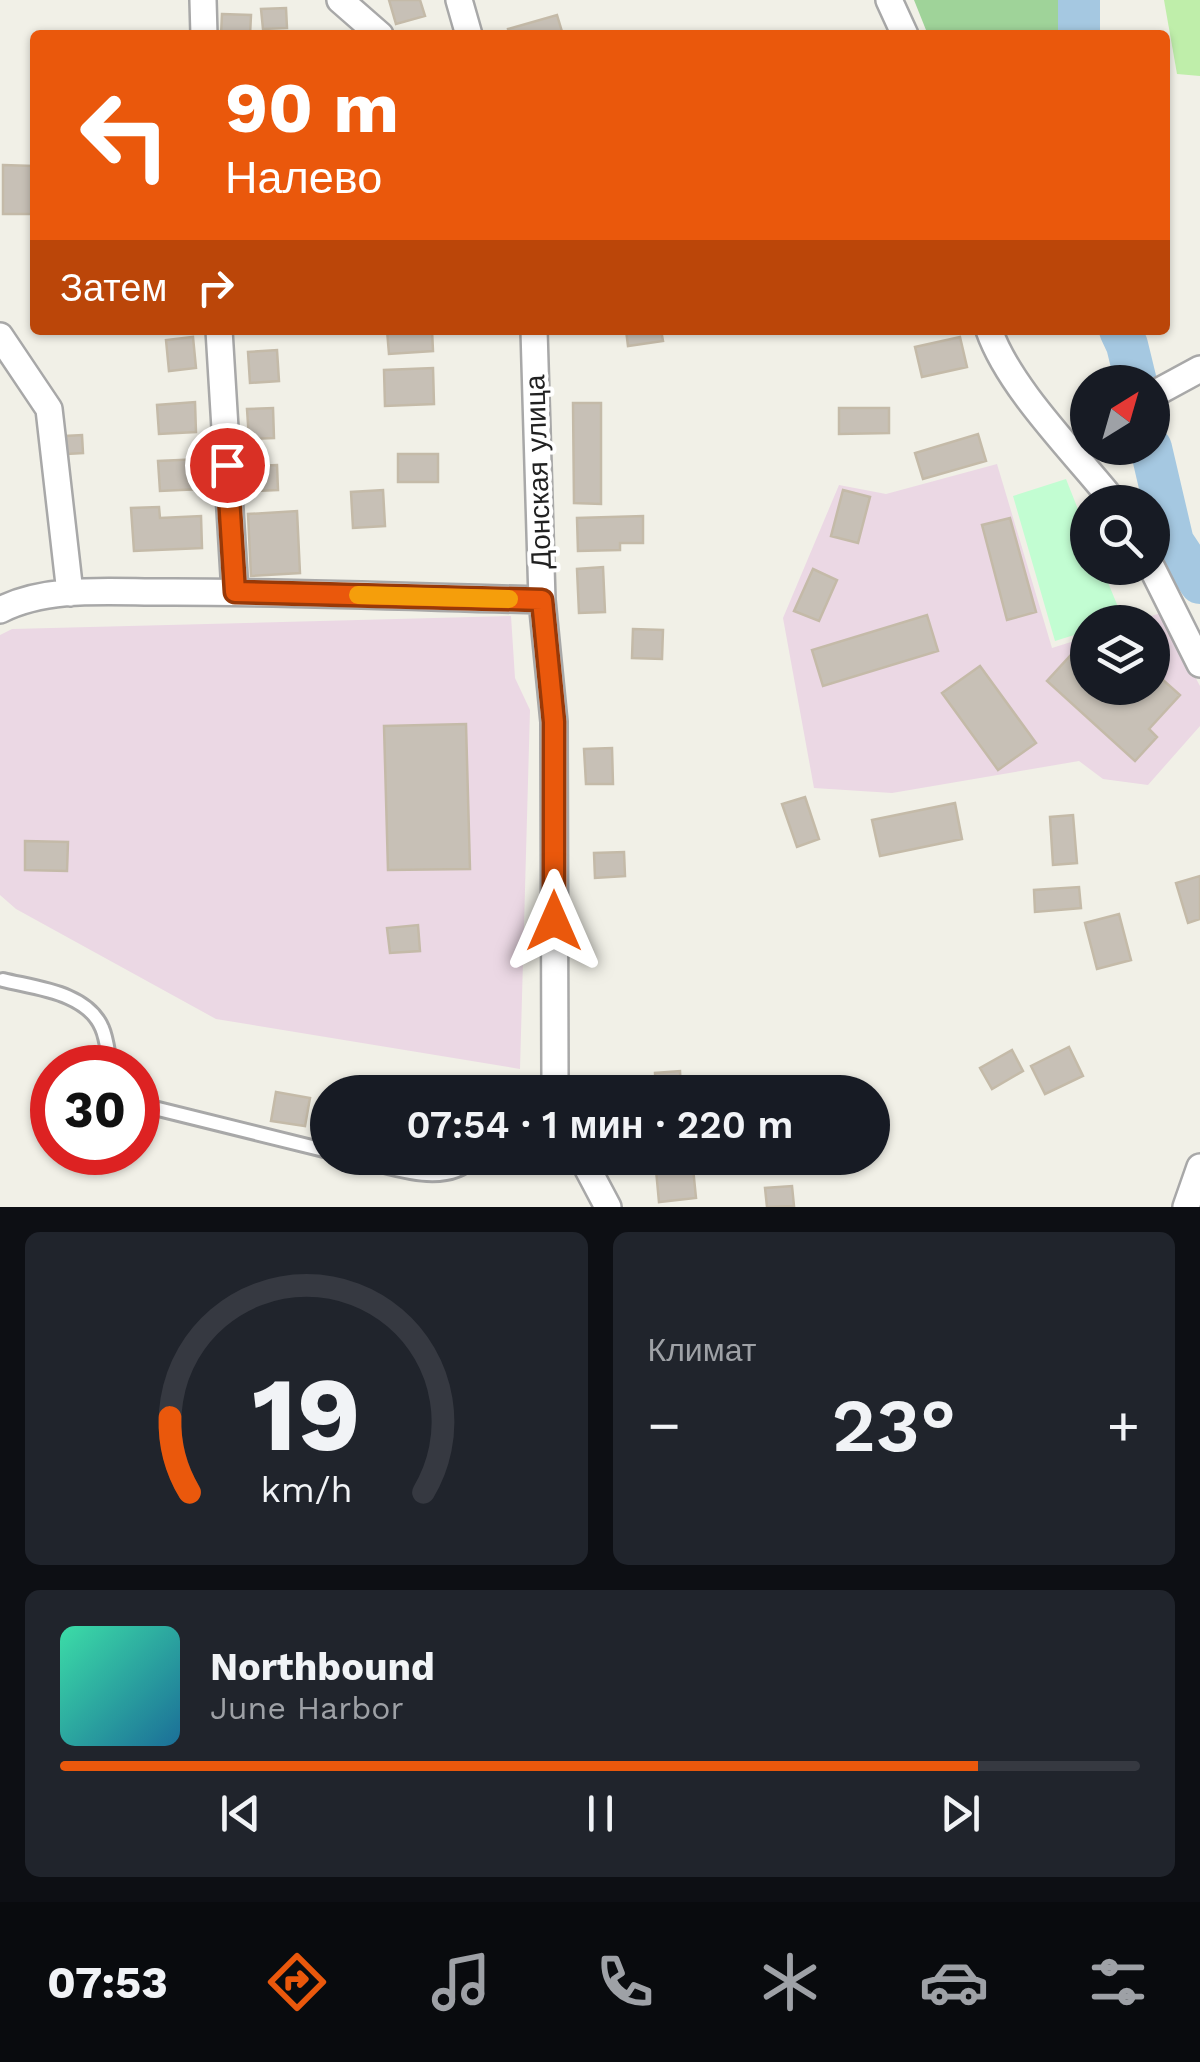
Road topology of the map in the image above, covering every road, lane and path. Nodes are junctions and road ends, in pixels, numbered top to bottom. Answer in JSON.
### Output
{"nodes":[{"id":1,"x":202,"y":0,"type":"edge"},
{"id":2,"x":340,"y":0,"type":"edge"},
{"id":3,"x":459,"y":0,"type":"edge"},
{"id":4,"x":889,"y":0,"type":"edge"},
{"id":5,"x":204,"y":30,"type":"edge"},
{"id":6,"x":374,"y":30,"type":"edge"},
{"id":7,"x":468,"y":30,"type":"edge"},
{"id":8,"x":903,"y":30,"type":"edge"},
{"id":9,"x":219,"y":335,"type":"edge"},
{"id":10,"x":534,"y":335,"type":"edge"},
{"id":11,"x":991,"y":335,"type":"edge"},
{"id":12,"x":0,"y":336,"type":"edge"},
{"id":13,"x":1200,"y":369,"type":"edge"},
{"id":14,"x":1170,"y":385,"type":"edge"},
{"id":15,"x":1070,"y":432,"type":"edge"},
{"id":16,"x":1160,"y":585,"type":"edge"},
{"id":17,"x":235,"y":592,"type":"junction"},
{"id":18,"x":70,"y":593,"type":"junction"},
{"id":19,"x":542,"y":600,"type":"junction"},
{"id":20,"x":0,"y":610,"type":"edge"},
{"id":21,"x":1200,"y":664,"type":"edge"},
{"id":22,"x":2,"y":980,"type":"edge"},
{"id":23,"x":106,"y":1045,"type":"edge"},
{"id":24,"x":557,"y":1075,"type":"edge"},
{"id":25,"x":160,"y":1109,"type":"edge"},
{"id":26,"x":310,"y":1147,"type":"edge"},
{"id":27,"x":1200,"y":1167,"type":"edge"},
{"id":28,"x":591,"y":1175,"type":"edge"},
{"id":29,"x":608,"y":1207,"type":"edge"},
{"id":30,"x":1186,"y":1207,"type":"edge"}],
"edges":[{"from":1,"to":5,"type":"street"},
{"from":2,"to":6,"type":"street"},
{"from":3,"to":7,"type":"street"},
{"from":4,"to":8,"type":"street"},
{"from":9,"to":17,"type":"street"},
{"from":10,"to":19,"type":"street","name":"Донская улица"},
{"from":11,"to":15,"type":"street"},
{"from":12,"to":18,"type":"street"},
{"from":13,"to":14,"type":"street"},
{"from":16,"to":21,"type":"street"},
{"from":17,"to":18,"type":"street"},
{"from":17,"to":19,"type":"street"},
{"from":18,"to":20,"type":"street"},
{"from":19,"to":24,"type":"street","name":"Донская улица"},
{"from":22,"to":23,"type":"lane"},
{"from":25,"to":26,"type":"lane"},
{"from":27,"to":30,"type":"street"},
{"from":28,"to":29,"type":"street"}]}
